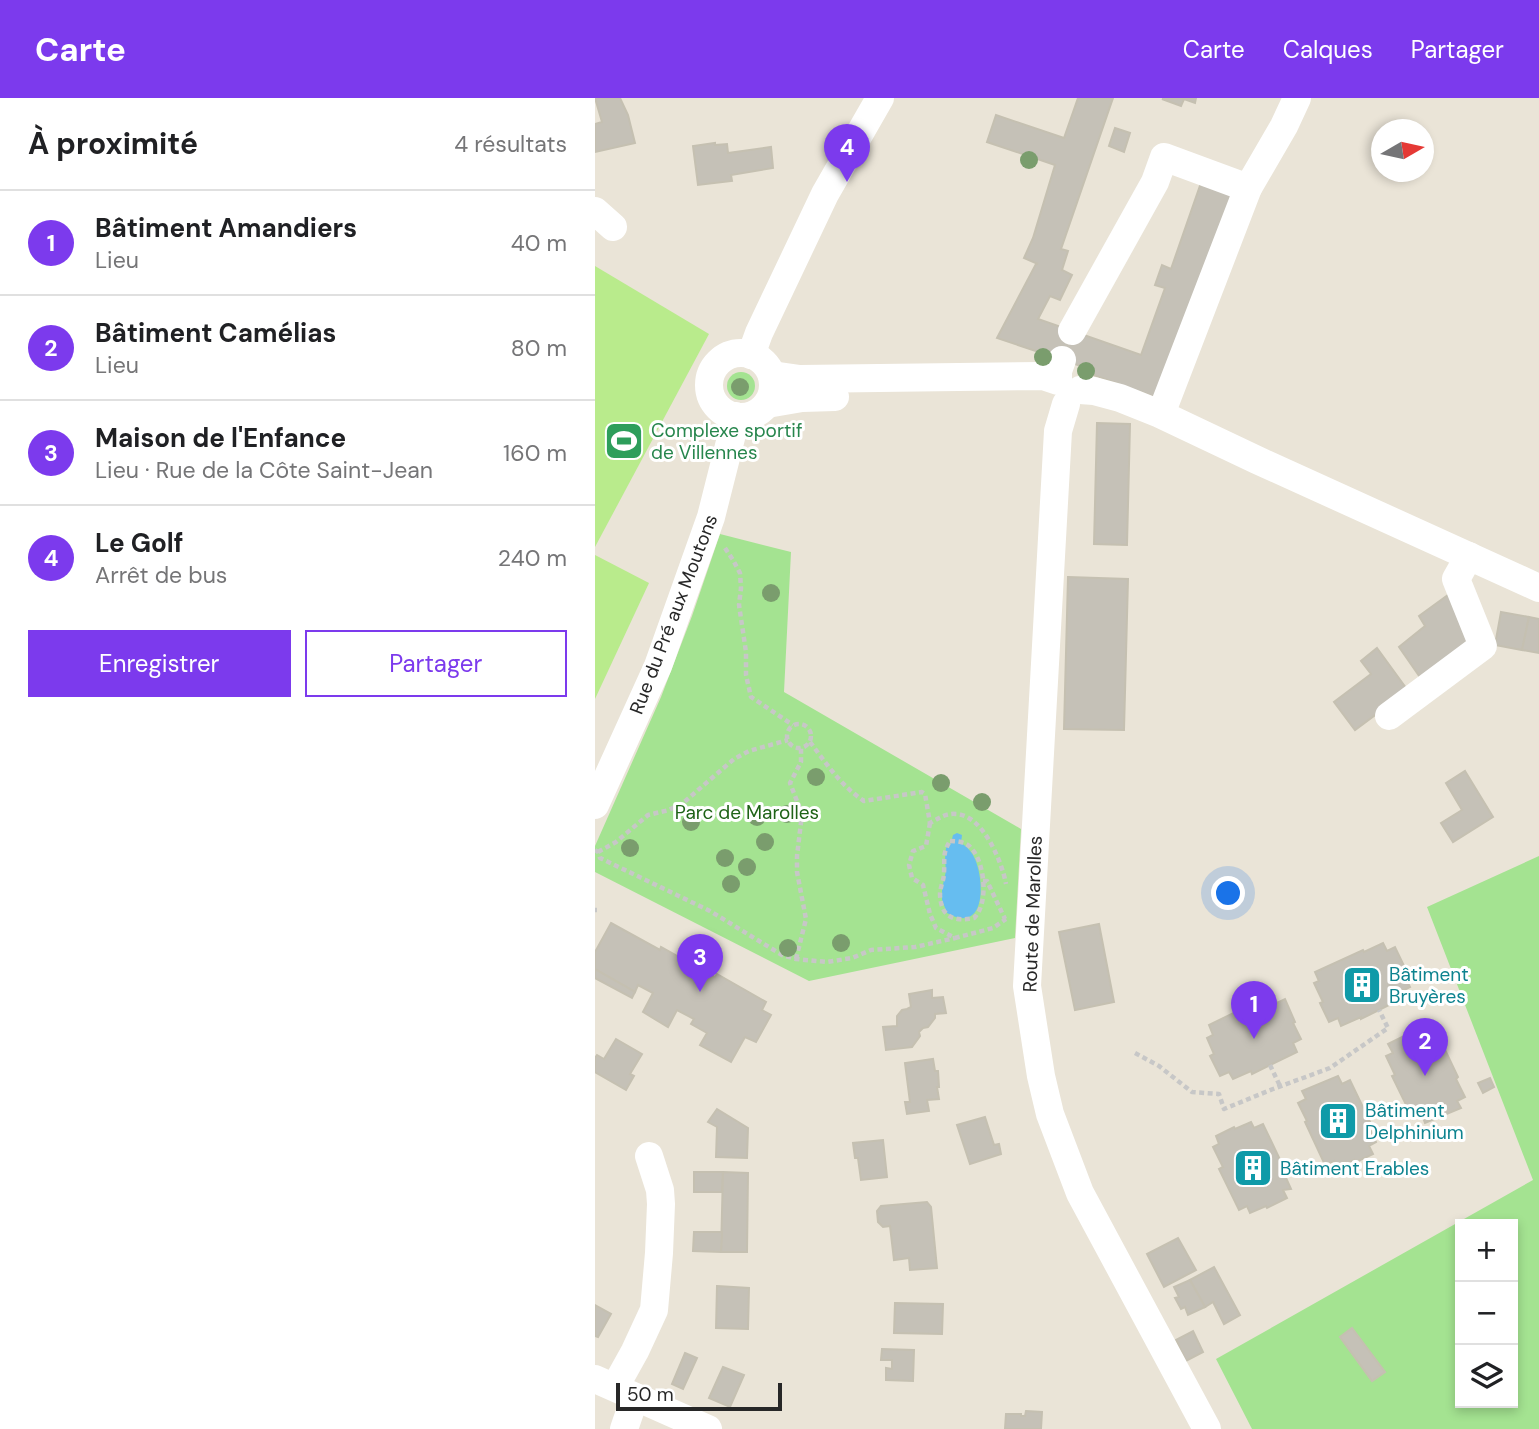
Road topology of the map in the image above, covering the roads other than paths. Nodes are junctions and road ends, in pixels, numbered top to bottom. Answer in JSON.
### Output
{"nodes":[{"id":1,"x":880,"y":98,"type":"edge"},
{"id":2,"x":1297,"y":98,"type":"edge"},
{"id":3,"x":1248,"y":188,"type":"junction"},
{"id":4,"x":1072,"y":331,"type":"dead end"},
{"id":5,"x":751,"y":355,"type":"junction"},
{"id":6,"x":772,"y":375,"type":"junction"},
{"id":7,"x":1064,"y":386,"type":"junction"},
{"id":8,"x":767,"y":404,"type":"junction"},
{"id":9,"x":1161,"y":414,"type":"junction"},
{"id":10,"x":735,"y":416,"type":"junction"},
{"id":11,"x":1469,"y":556,"type":"junction"},
{"id":12,"x":1539,"y":588,"type":"edge"},
{"id":13,"x":1389,"y":716,"type":"dead end"},
{"id":14,"x":595,"y":805,"type":"edge"},
{"id":15,"x":649,"y":1156,"type":"dead end"},
{"id":16,"x":615,"y":1388,"type":"edge"},
{"id":17,"x":624,"y":1429,"type":"edge"},
{"id":18,"x":708,"y":1429,"type":"edge"},
{"id":19,"x":1207,"y":1429,"type":"edge"}],
"edges":[{"from":1,"to":5,"type":"street"},
{"from":2,"to":3,"type":"street"},
{"from":3,"to":4,"type":"street"},
{"from":3,"to":9,"type":"street"},
{"from":5,"to":6,"type":"street"},
{"from":5,"to":10,"type":"street"},
{"from":6,"to":7,"type":"street"},
{"from":6,"to":8,"type":"street"},
{"from":7,"to":8,"type":"street"},
{"from":7,"to":9,"type":"street"},
{"from":7,"to":19,"type":"street","name":"Route de Marolles"},
{"from":8,"to":10,"type":"street"},
{"from":9,"to":11,"type":"street"},
{"from":10,"to":14,"type":"street","name":"Rue du Pré aux Moutons"},
{"from":11,"to":12,"type":"street"},
{"from":11,"to":13,"type":"street"},
{"from":15,"to":16,"type":"street"},
{"from":16,"to":17,"type":"street"},
{"from":16,"to":18,"type":"street"}]}
